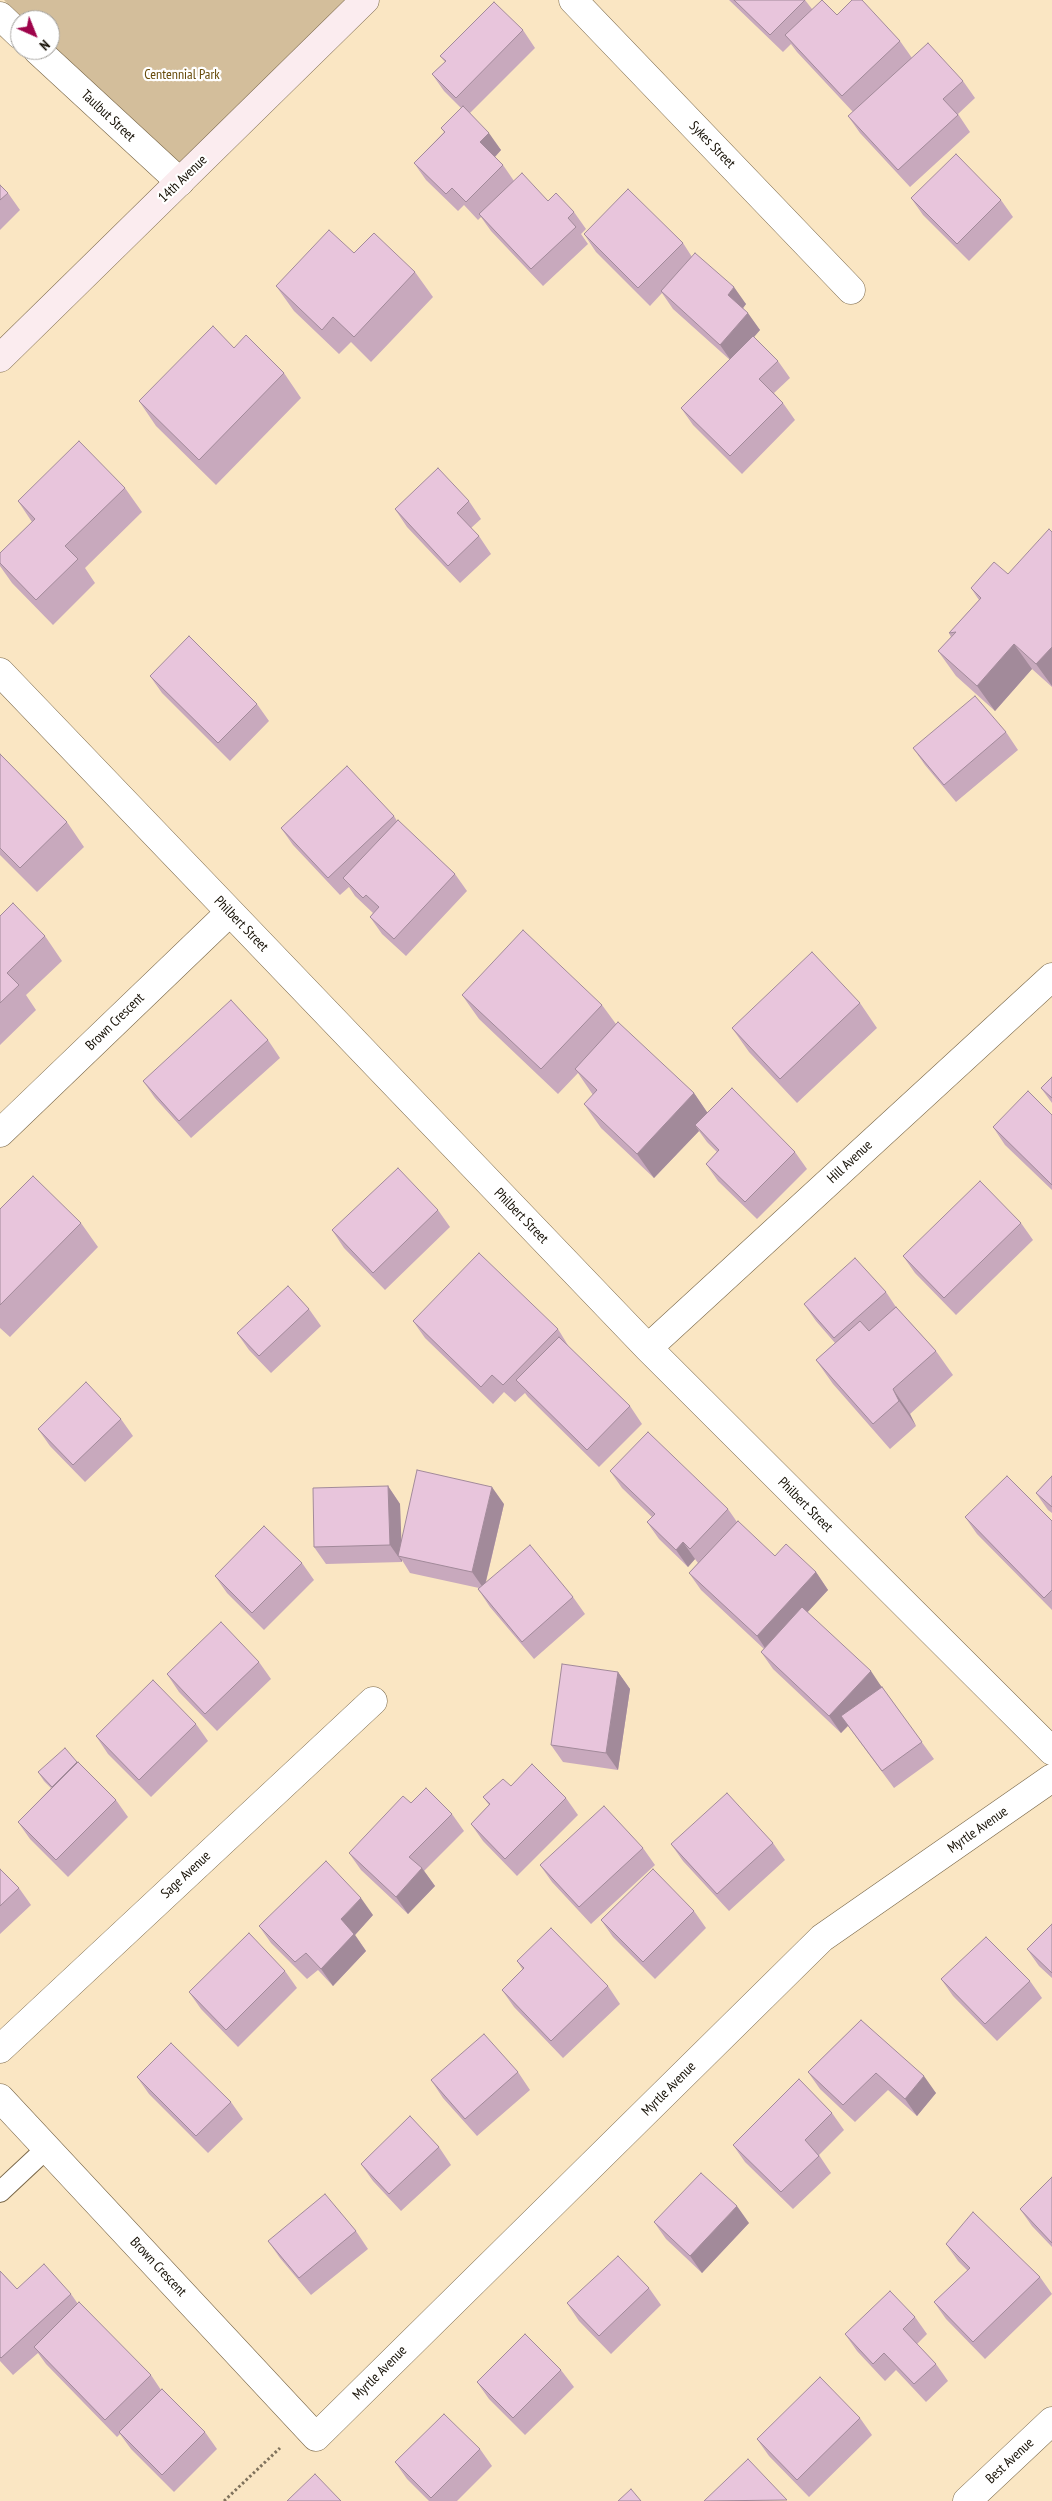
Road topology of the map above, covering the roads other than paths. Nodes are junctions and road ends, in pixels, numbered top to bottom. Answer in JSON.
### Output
{"nodes":[{"id":1,"x":365,"y":0,"type":"edge"},
{"id":2,"x":573,"y":0,"type":"edge"},
{"id":3,"x":0,"y":16,"type":"edge"},
{"id":4,"x":10,"y":26,"type":"edge"},
{"id":5,"x":48,"y":60,"type":"edge"},
{"id":6,"x":180,"y":182,"type":"junction"},
{"id":7,"x":851,"y":290,"type":"dead end"},
{"id":8,"x":0,"y":358,"type":"edge"},
{"id":9,"x":0,"y":672,"type":"edge"},
{"id":10,"x":230,"y":912,"type":"junction"},
{"id":11,"x":1052,"y":977,"type":"edge"},
{"id":12,"x":0,"y":1133,"type":"edge"},
{"id":13,"x":648,"y":1348,"type":"junction"},
{"id":14,"x":373,"y":1700,"type":"dead end"},
{"id":15,"x":1052,"y":1751,"type":"edge"},
{"id":16,"x":1052,"y":1778,"type":"edge"},
{"id":17,"x":0,"y":2049,"type":"edge"},
{"id":18,"x":0,"y":2098,"type":"edge"},
{"id":19,"x":47,"y":2148,"type":"junction"},
{"id":20,"x":0,"y":2192,"type":"edge"},
{"id":21,"x":1052,"y":2421,"type":"edge"},
{"id":22,"x":310,"y":2430,"type":"joint"},
{"id":23,"x":967,"y":2501,"type":"edge"}],
"edges":[{"from":1,"to":6,"type":"street","name":"14th Avenue"},
{"from":2,"to":7,"type":"street","name":"Sykes Street"},
{"from":3,"to":4,"type":"street"},
{"from":5,"to":6,"type":"street","name":"Taulbut Street"},
{"from":6,"to":8,"type":"street","name":"14th Avenue"},
{"from":9,"to":10,"type":"street","name":"Philbert Street"},
{"from":10,"to":12,"type":"street","name":"Brown Crescent"},
{"from":10,"to":13,"type":"street","name":"Philbert Street"},
{"from":11,"to":13,"type":"street","name":"Hill Avenue"},
{"from":13,"to":15,"type":"street","name":"Philbert Street"},
{"from":14,"to":17,"type":"street","name":"Sage Avenue"},
{"from":16,"to":22,"type":"street","name":"Myrtle Avenue"},
{"from":18,"to":19,"type":"street","name":"Brown Crescent"},
{"from":19,"to":20,"type":"lane"},
{"from":19,"to":22,"type":"street","name":"Brown Crescent"},
{"from":21,"to":23,"type":"street","name":"Best Avenue"}]}
